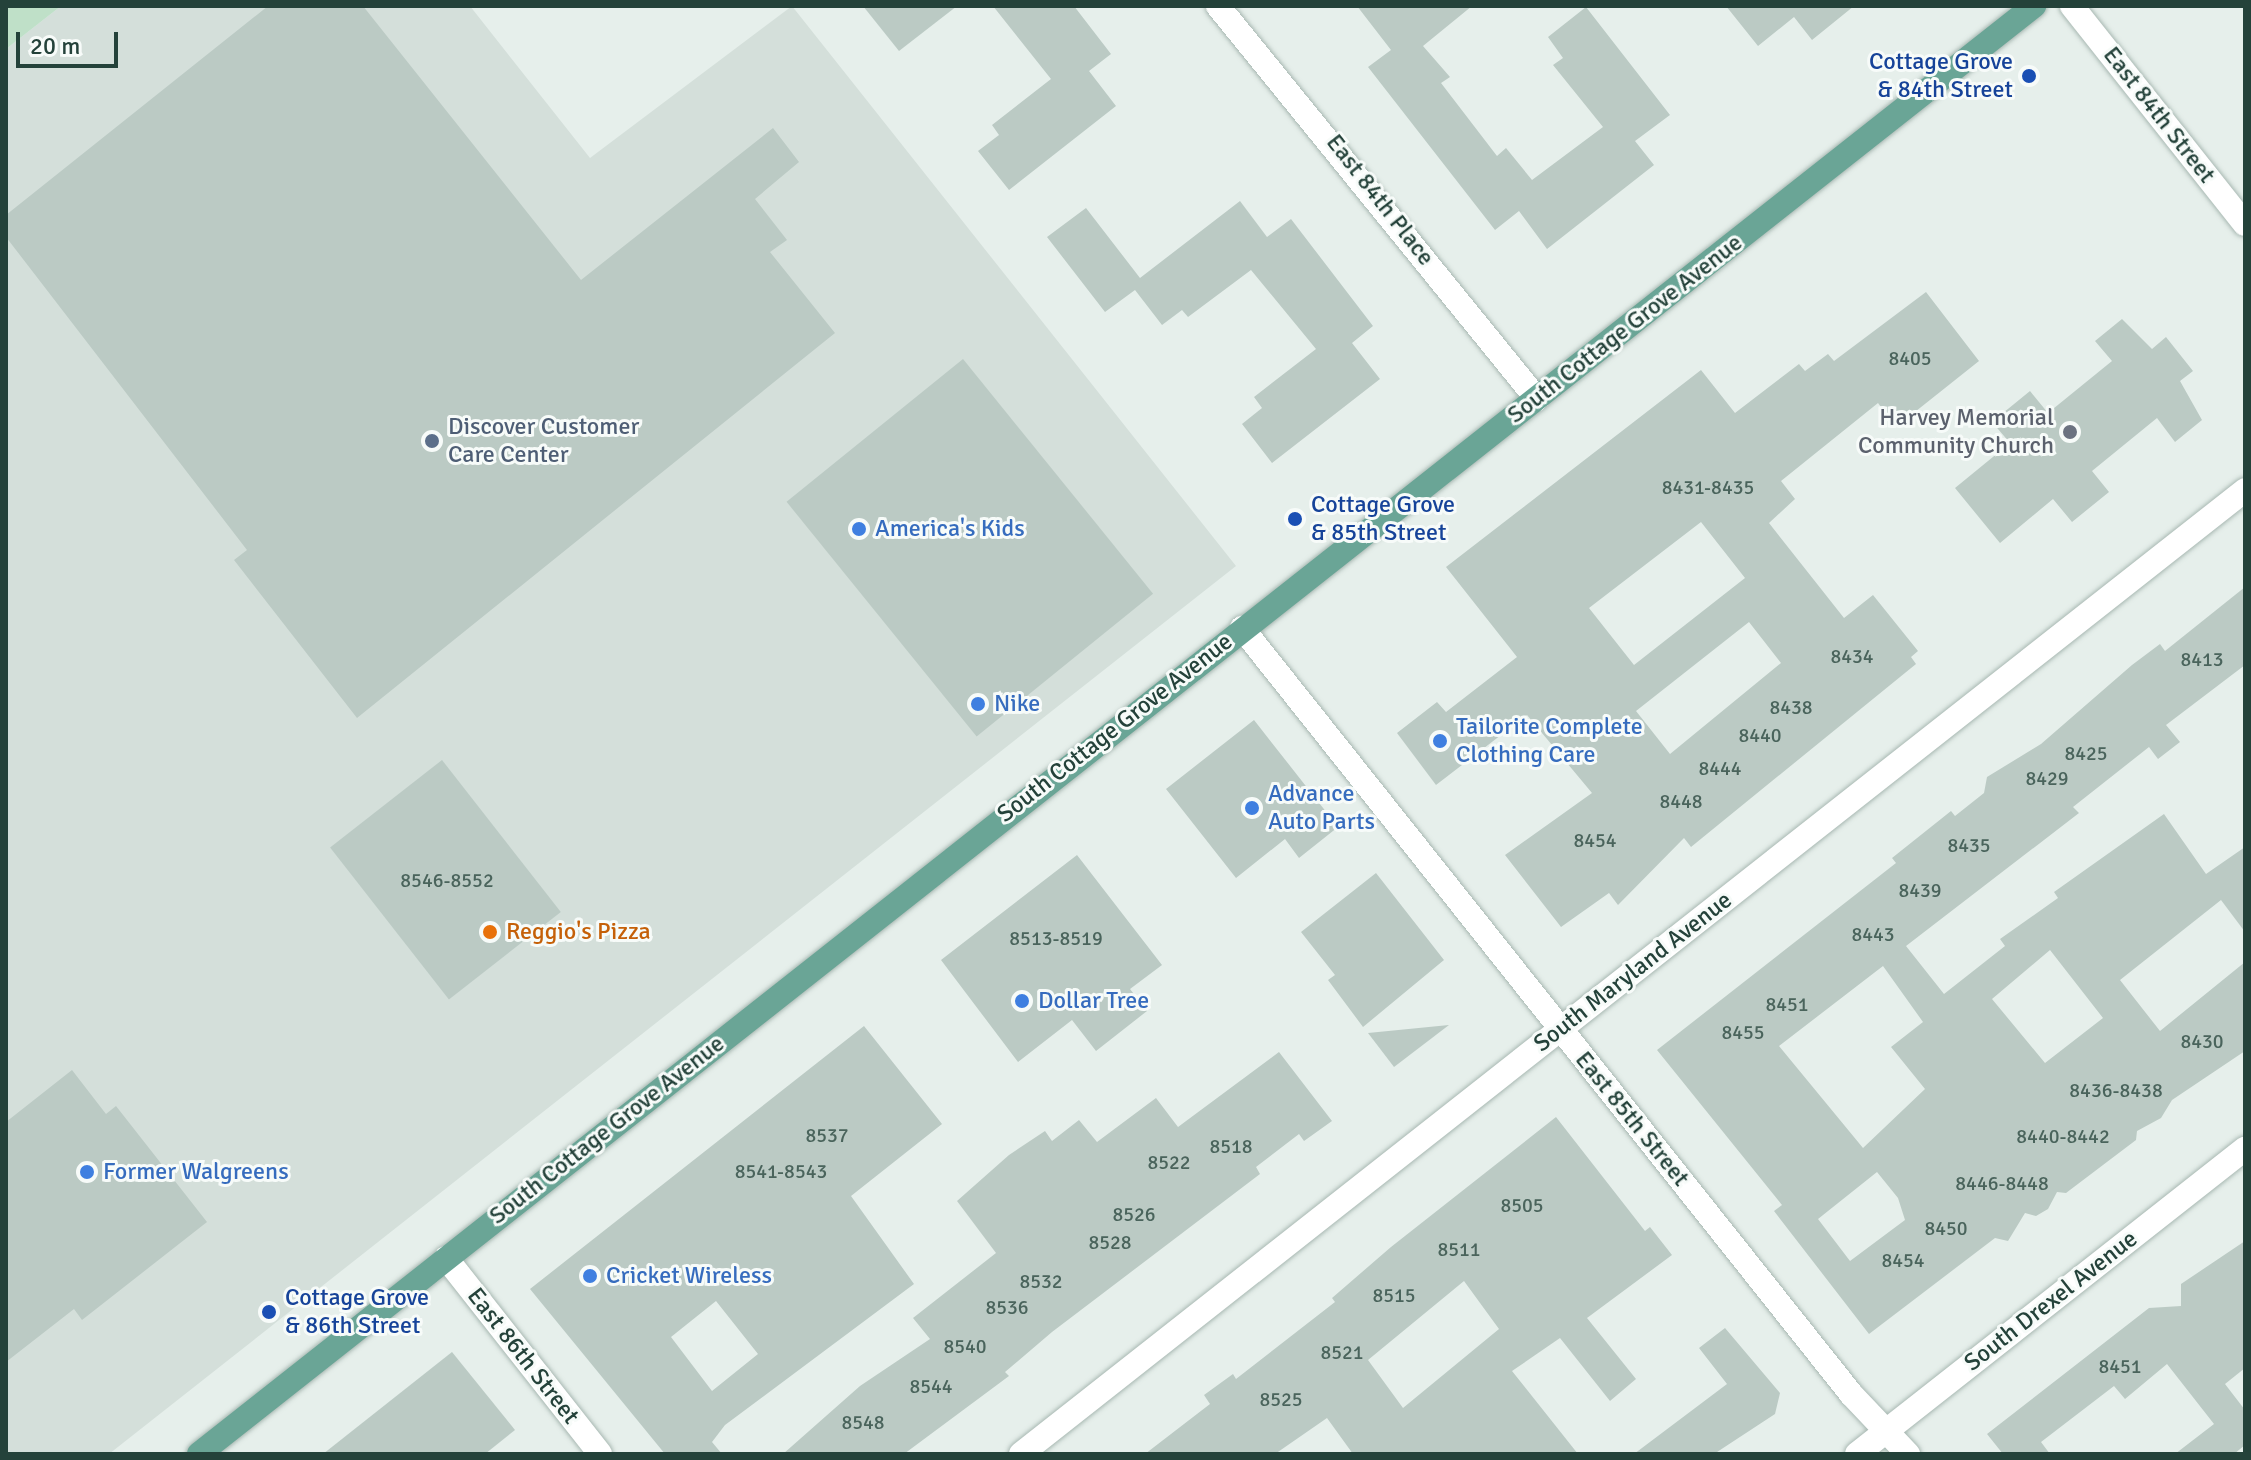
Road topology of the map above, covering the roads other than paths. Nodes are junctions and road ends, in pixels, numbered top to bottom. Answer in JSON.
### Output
{"nodes":[{"id":1,"x":1218,"y":6,"type":"edge"},
{"id":2,"x":2034,"y":6,"type":"edge"},
{"id":3,"x":2072,"y":6,"type":"edge"},
{"id":4,"x":2245,"y":224,"type":"edge"},
{"id":5,"x":1537,"y":399,"type":"junction"},
{"id":6,"x":2245,"y":490,"type":"edge"},
{"id":7,"x":1242,"y":628,"type":"junction"},
{"id":8,"x":1561,"y":1029,"type":"junction"},
{"id":9,"x":2245,"y":1149,"type":"edge"},
{"id":10,"x":446,"y":1258,"type":"junction"},
{"id":11,"x":1886,"y":1431,"type":"junction"},
{"id":12,"x":199,"y":1454,"type":"edge"},
{"id":13,"x":600,"y":1454,"type":"edge"},
{"id":14,"x":1021,"y":1454,"type":"edge"},
{"id":15,"x":1857,"y":1454,"type":"edge"},
{"id":16,"x":1908,"y":1454,"type":"edge"}],
"edges":[{"from":1,"to":5,"type":"street","name":"East 84th Place"},
{"from":2,"to":5,"type":"main road","name":"South Cottage Grove Avenue"},
{"from":3,"to":4,"type":"street","name":"East 84th Street"},
{"from":5,"to":7,"type":"main road","name":"South Cottage Grove Avenue"},
{"from":6,"to":8,"type":"street","name":"South Maryland Avenue"},
{"from":7,"to":8,"type":"street","name":"East 85th Street"},
{"from":7,"to":10,"type":"main road","name":"South Cottage Grove Avenue"},
{"from":8,"to":11,"type":"street","name":"East 85th Street"},
{"from":8,"to":14,"type":"street","name":"South Maryland Avenue"},
{"from":9,"to":11,"type":"street","name":"South Drexel Avenue"},
{"from":10,"to":12,"type":"main road","name":"South Cottage Grove Avenue"},
{"from":10,"to":13,"type":"street","name":"East 86th Street"},
{"from":11,"to":15,"type":"street","name":"South Drexel Avenue"},
{"from":11,"to":16,"type":"street","name":"East 85th Street"}]}
